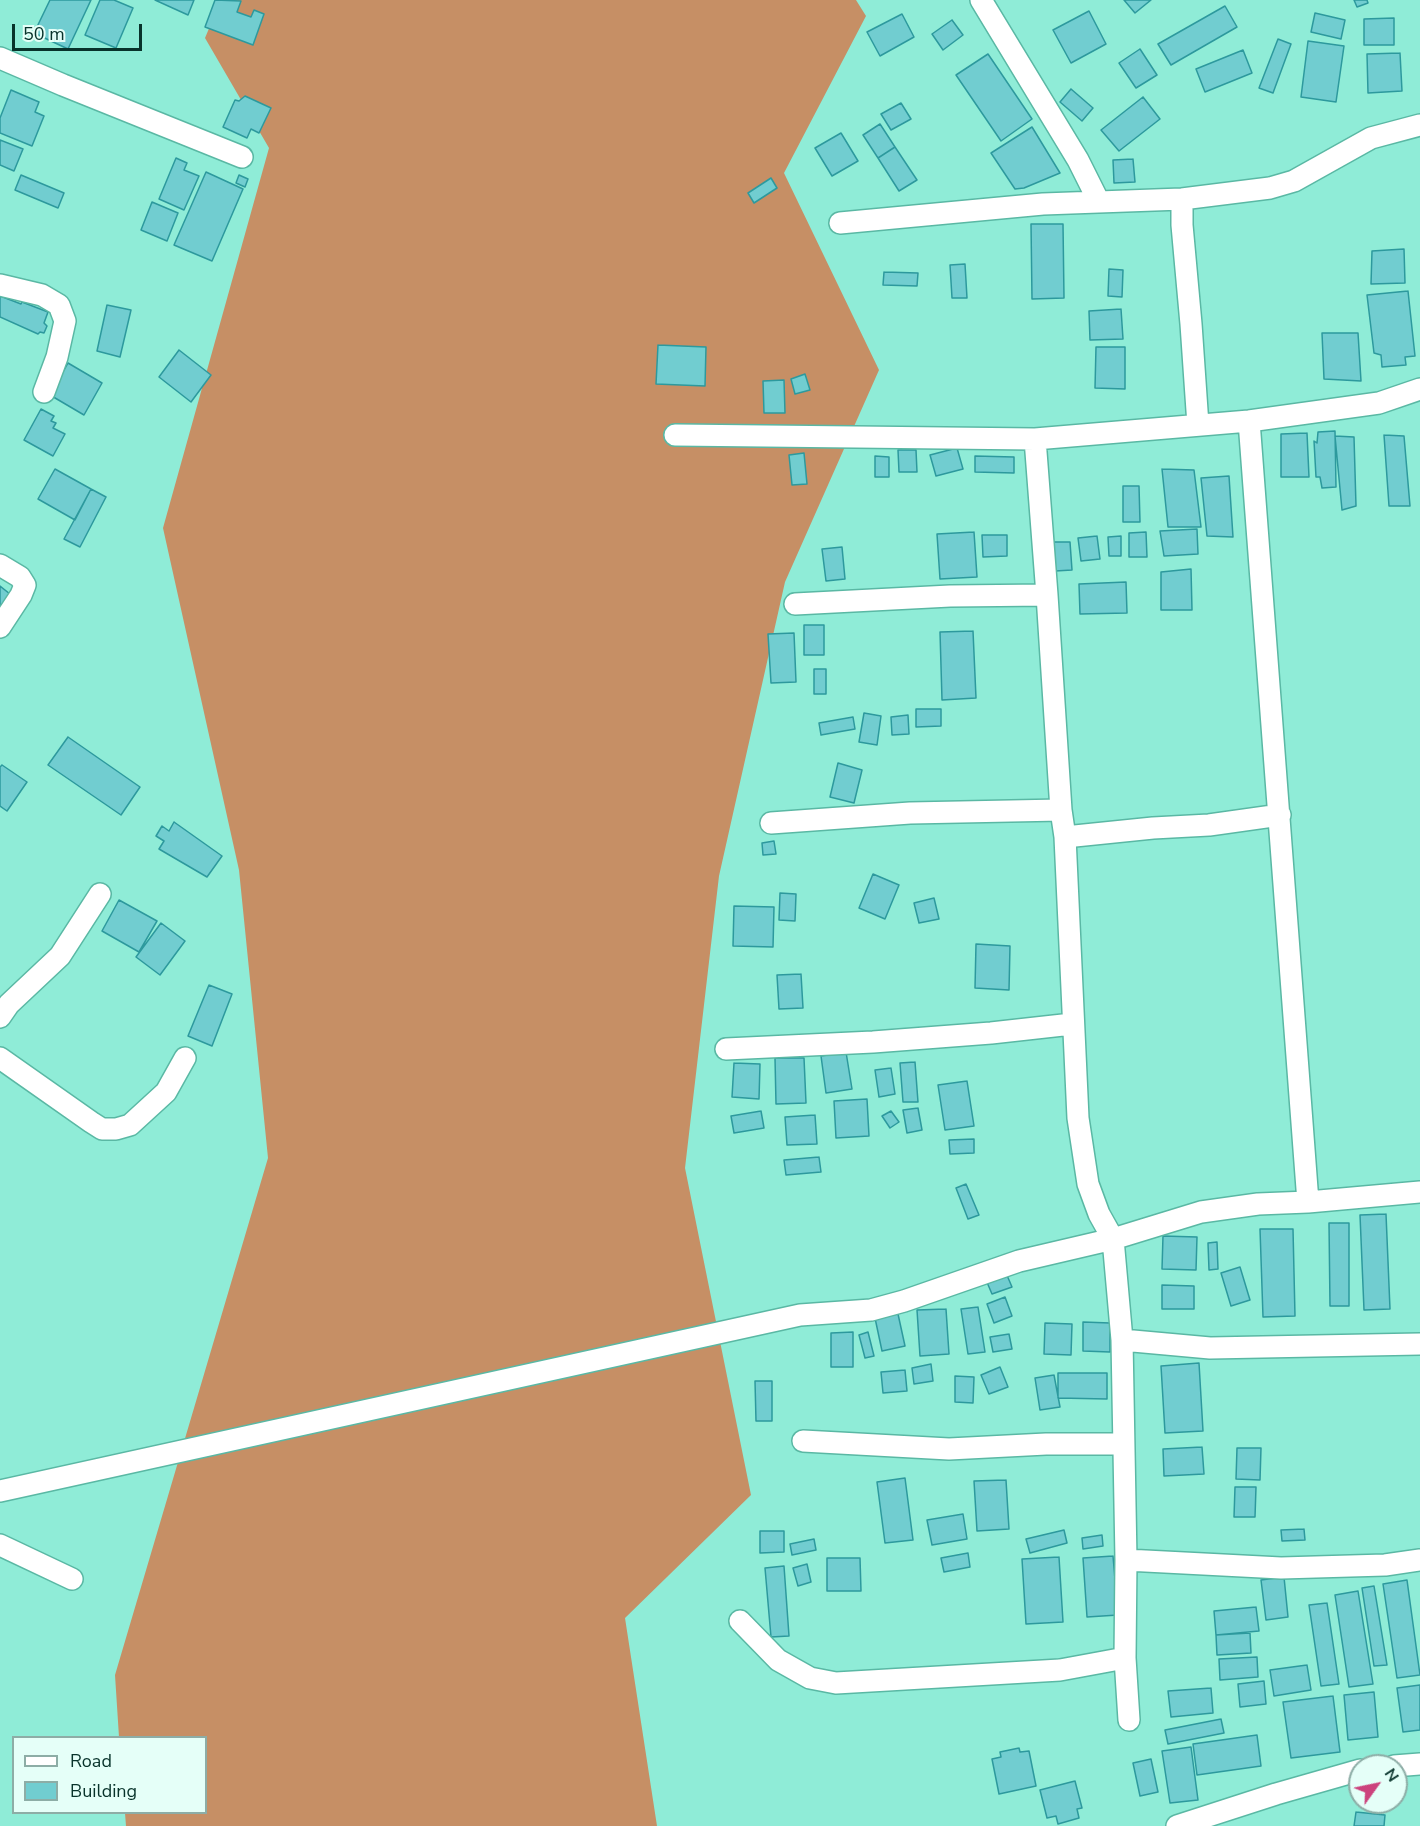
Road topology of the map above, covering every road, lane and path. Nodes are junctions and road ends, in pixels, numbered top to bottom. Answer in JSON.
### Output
{"nodes":[{"id":1,"x":981,"y":0,"type":"edge"},
{"id":2,"x":0,"y":58,"type":"edge"},
{"id":3,"x":1420,"y":125,"type":"edge"},
{"id":4,"x":242,"y":157,"type":"dead end"},
{"id":5,"x":1182,"y":199,"type":"junction"},
{"id":6,"x":1099,"y":202,"type":"junction"},
{"id":7,"x":840,"y":223,"type":"dead end"},
{"id":8,"x":0,"y":285,"type":"edge"},
{"id":9,"x":1420,"y":389,"type":"edge"},
{"id":10,"x":44,"y":392,"type":"dead end"},
{"id":11,"x":1248,"y":421,"type":"junction"},
{"id":12,"x":1198,"y":425,"type":"junction"},
{"id":13,"x":675,"y":435,"type":"dead end"},
{"id":14,"x":1035,"y":439,"type":"junction"},
{"id":15,"x":0,"y":565,"type":"edge"},
{"id":16,"x":1047,"y":595,"type":"junction"},
{"id":17,"x":795,"y":603,"type":"dead end"},
{"id":18,"x":0,"y":627,"type":"edge"},
{"id":19,"x":1061,"y":810,"type":"junction"},
{"id":20,"x":1280,"y":815,"type":"junction"},
{"id":21,"x":771,"y":823,"type":"dead end"},
{"id":22,"x":1065,"y":837,"type":"junction"},
{"id":23,"x":100,"y":894,"type":"dead end"},
{"id":24,"x":0,"y":1017,"type":"edge"},
{"id":25,"x":1072,"y":1024,"type":"junction"},
{"id":26,"x":726,"y":1049,"type":"dead end"},
{"id":27,"x":185,"y":1058,"type":"dead end"},
{"id":28,"x":0,"y":1059,"type":"edge"},
{"id":29,"x":1420,"y":1192,"type":"edge"},
{"id":30,"x":1308,"y":1202,"type":"junction"},
{"id":31,"x":1113,"y":1239,"type":"junction"},
{"id":32,"x":1122,"y":1340,"type":"junction"},
{"id":33,"x":1420,"y":1344,"type":"edge"},
{"id":34,"x":803,"y":1441,"type":"dead end"},
{"id":35,"x":1123,"y":1444,"type":"junction"},
{"id":36,"x":0,"y":1491,"type":"edge"},
{"id":37,"x":0,"y":1545,"type":"edge"},
{"id":38,"x":1126,"y":1560,"type":"junction"},
{"id":39,"x":1420,"y":1560,"type":"edge"},
{"id":40,"x":72,"y":1579,"type":"dead end"},
{"id":41,"x":740,"y":1621,"type":"dead end"},
{"id":42,"x":1125,"y":1658,"type":"junction"},
{"id":43,"x":1129,"y":1720,"type":"dead end"},
{"id":44,"x":1348,"y":1773,"type":"edge"},
{"id":45,"x":1177,"y":1826,"type":"edge"}],
"edges":[{"from":1,"to":6,"type":"street"},
{"from":2,"to":4,"type":"street"},
{"from":3,"to":5,"type":"street"},
{"from":5,"to":6,"type":"street"},
{"from":5,"to":12,"type":"street"},
{"from":6,"to":7,"type":"street"},
{"from":8,"to":10,"type":"street"},
{"from":9,"to":11,"type":"street"},
{"from":11,"to":12,"type":"street"},
{"from":11,"to":20,"type":"street"},
{"from":12,"to":14,"type":"street"},
{"from":13,"to":14,"type":"street"},
{"from":14,"to":16,"type":"street"},
{"from":15,"to":18,"type":"street"},
{"from":16,"to":17,"type":"street"},
{"from":16,"to":19,"type":"street"},
{"from":19,"to":21,"type":"street"},
{"from":19,"to":22,"type":"street"},
{"from":20,"to":22,"type":"street"},
{"from":20,"to":30,"type":"street"},
{"from":22,"to":25,"type":"street"},
{"from":23,"to":24,"type":"street"},
{"from":25,"to":26,"type":"street"},
{"from":25,"to":31,"type":"street"},
{"from":27,"to":28,"type":"street"},
{"from":29,"to":30,"type":"street"},
{"from":30,"to":31,"type":"street"},
{"from":31,"to":32,"type":"street"},
{"from":31,"to":36,"type":"street"},
{"from":32,"to":33,"type":"street"},
{"from":32,"to":35,"type":"street"},
{"from":34,"to":35,"type":"street"},
{"from":35,"to":38,"type":"street"},
{"from":37,"to":40,"type":"street"},
{"from":38,"to":39,"type":"street"},
{"from":38,"to":42,"type":"street"},
{"from":41,"to":42,"type":"street"},
{"from":42,"to":43,"type":"street"},
{"from":44,"to":45,"type":"street"}]}
